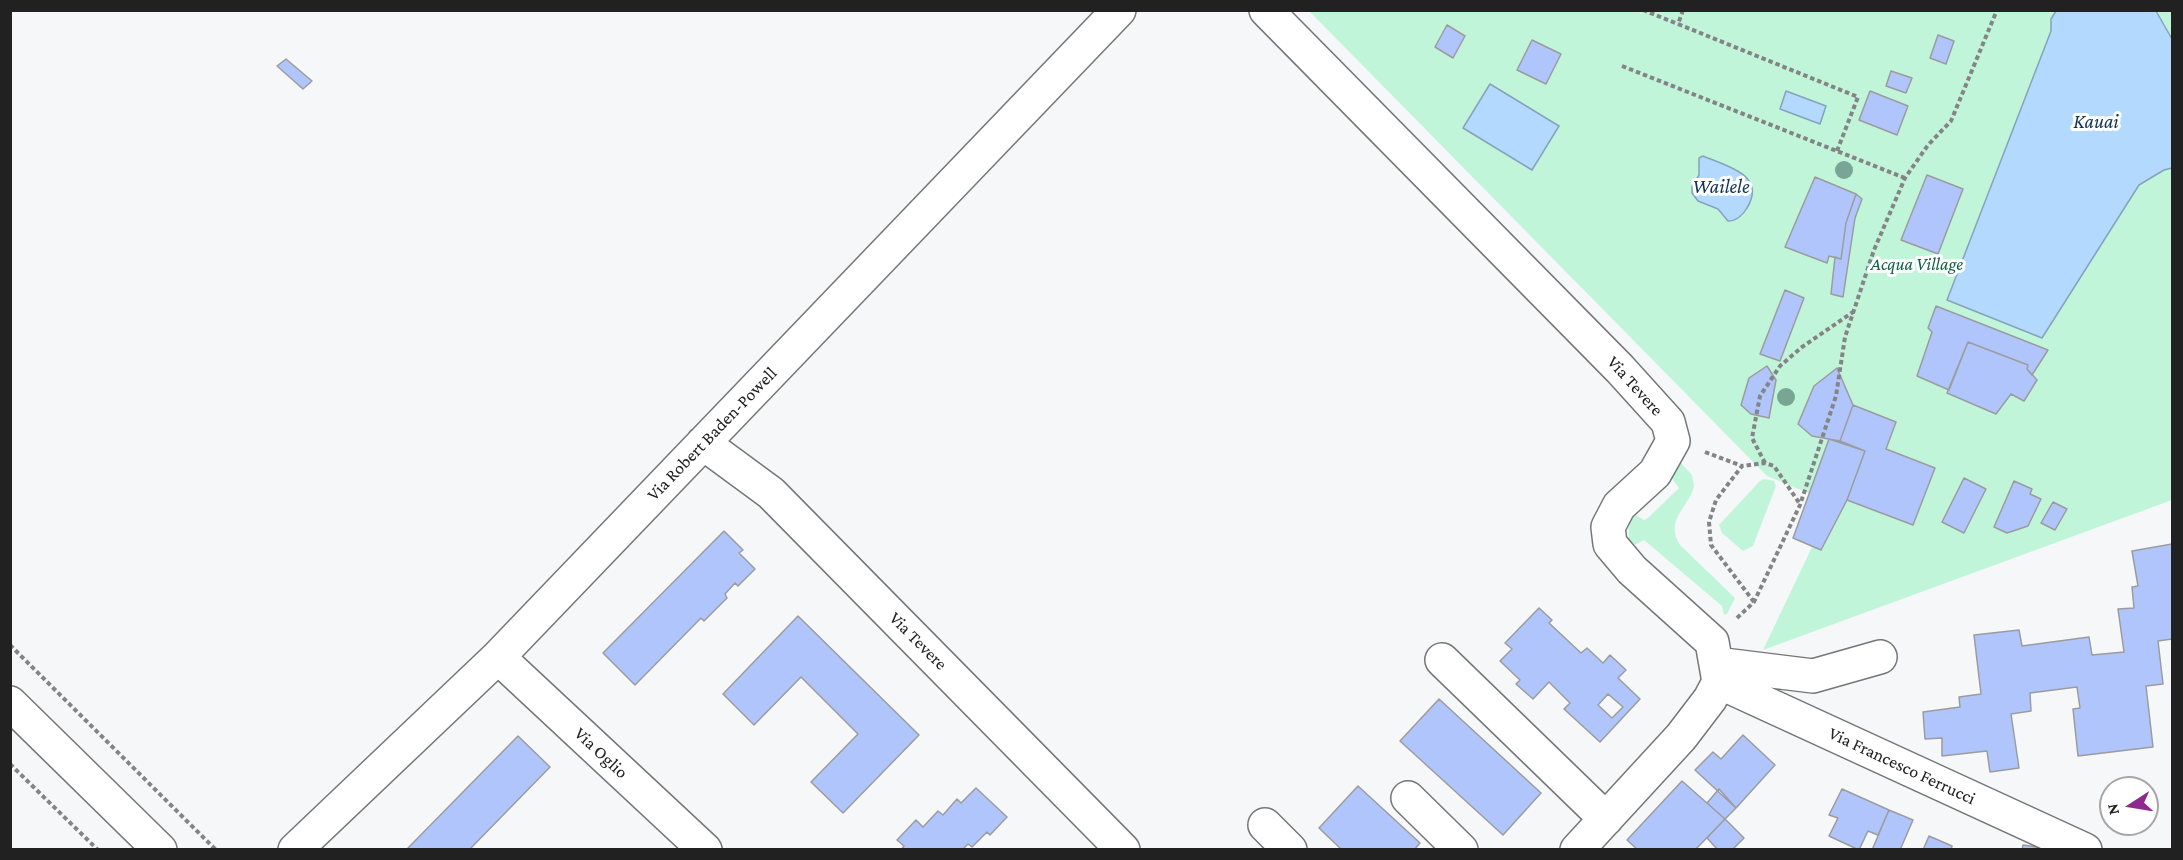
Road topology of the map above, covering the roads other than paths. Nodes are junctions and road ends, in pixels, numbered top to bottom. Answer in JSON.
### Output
{"nodes":[{"id":1,"x":1119,"y":10,"type":"edge"},
{"id":2,"x":1266,"y":10,"type":"edge"},
{"id":3,"x":703,"y":444,"type":"junction"},
{"id":4,"x":498,"y":657,"type":"junction"},
{"id":5,"x":1880,"y":657,"type":"dead end"},
{"id":6,"x":1442,"y":660,"type":"dead end"},
{"id":7,"x":1716,"y":663,"type":"junction"},
{"id":8,"x":10,"y":703,"type":"edge"},
{"id":9,"x":1408,"y":798,"type":"dead end"},
{"id":10,"x":1606,"y":819,"type":"junction"},
{"id":11,"x":1265,"y":825,"type":"dead end"},
{"id":12,"x":160,"y":849,"type":"edge"},
{"id":13,"x":295,"y":849,"type":"edge"},
{"id":14,"x":705,"y":849,"type":"edge"},
{"id":15,"x":1123,"y":849,"type":"edge"},
{"id":16,"x":1290,"y":849,"type":"edge"},
{"id":17,"x":1461,"y":849,"type":"edge"},
{"id":18,"x":1576,"y":849,"type":"edge"},
{"id":19,"x":2085,"y":849,"type":"edge"}],
"edges":[{"from":1,"to":3,"type":"street","name":"Via Robert Baden-Powell"},
{"from":2,"to":7,"type":"street","name":"Via Tevere"},
{"from":3,"to":4,"type":"street","name":"Via Robert Baden-Powell"},
{"from":3,"to":15,"type":"street","name":"Via Tevere"},
{"from":4,"to":13,"type":"street","name":"Via Robert Baden-Powell"},
{"from":4,"to":14,"type":"street","name":"Via Oglio"},
{"from":5,"to":7,"type":"street"},
{"from":6,"to":10,"type":"street"},
{"from":7,"to":10,"type":"street"},
{"from":7,"to":19,"type":"street","name":"Via Francesco Ferrucci"},
{"from":8,"to":12,"type":"street"},
{"from":9,"to":17,"type":"street"},
{"from":10,"to":18,"type":"street"},
{"from":11,"to":16,"type":"street"}]}
